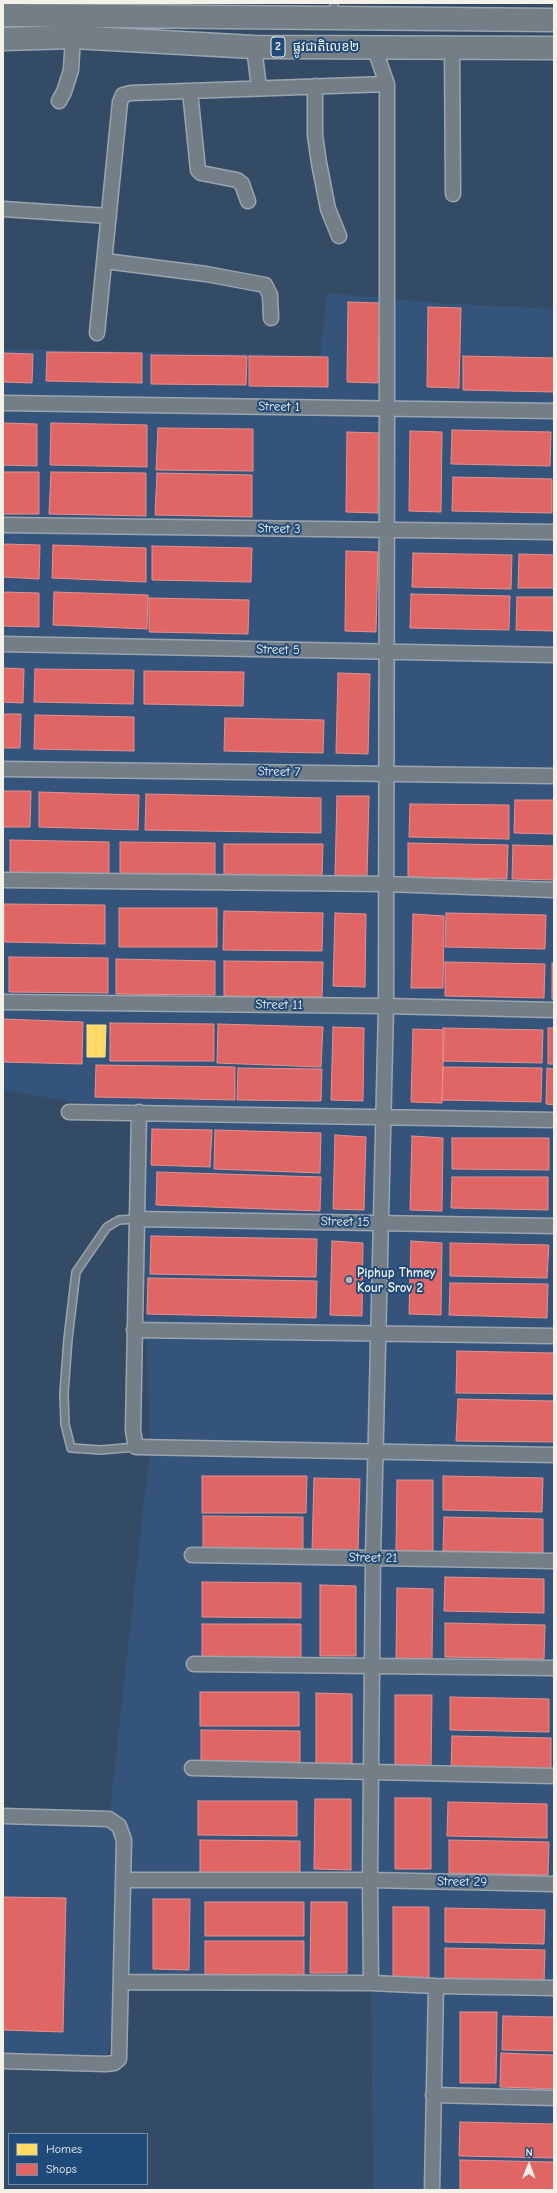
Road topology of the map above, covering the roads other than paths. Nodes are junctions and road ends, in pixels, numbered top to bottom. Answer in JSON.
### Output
{"nodes":[{"id":1,"x":39,"y":8,"type":"edge"},
{"id":2,"x":334,"y":10,"type":"edge"},
{"id":3,"x":3,"y":14,"type":"edge"},
{"id":4,"x":554,"y":20,"type":"edge"},
{"id":5,"x":74,"y":37,"type":"junction"},
{"id":6,"x":3,"y":38,"type":"edge"},
{"id":7,"x":254,"y":47,"type":"junction"},
{"id":8,"x":374,"y":47,"type":"junction"},
{"id":9,"x":452,"y":48,"type":"junction"},
{"id":10,"x":554,"y":48,"type":"edge"},
{"id":11,"x":387,"y":84,"type":"junction"},
{"id":12,"x":315,"y":86,"type":"junction"},
{"id":13,"x":259,"y":88,"type":"junction"},
{"id":14,"x":190,"y":91,"type":"junction"},
{"id":15,"x":59,"y":101,"type":"dead end"},
{"id":16,"x":453,"y":194,"type":"dead end"},
{"id":17,"x":248,"y":201,"type":"dead end"},
{"id":18,"x":3,"y":209,"type":"edge"},
{"id":19,"x":109,"y":216,"type":"junction"},
{"id":20,"x":339,"y":236,"type":"dead end"},
{"id":21,"x":105,"y":261,"type":"junction"},
{"id":22,"x":271,"y":318,"type":"dead end"},
{"id":23,"x":97,"y":333,"type":"dead end"},
{"id":24,"x":3,"y":403,"type":"edge"},
{"id":25,"x":387,"y":409,"type":"junction"},
{"id":26,"x":554,"y":411,"type":"edge"},
{"id":27,"x":3,"y":525,"type":"edge"},
{"id":28,"x":387,"y":530,"type":"junction"},
{"id":29,"x":554,"y":532,"type":"edge"},
{"id":30,"x":3,"y":644,"type":"edge"},
{"id":31,"x":386,"y":652,"type":"junction"},
{"id":32,"x":554,"y":655,"type":"edge"},
{"id":33,"x":3,"y":769,"type":"edge"},
{"id":34,"x":386,"y":774,"type":"junction"},
{"id":35,"x":554,"y":776,"type":"edge"},
{"id":36,"x":3,"y":880,"type":"edge"},
{"id":37,"x":386,"y":884,"type":"junction"},
{"id":38,"x":554,"y":890,"type":"edge"},
{"id":39,"x":3,"y":1002,"type":"edge"},
{"id":40,"x":386,"y":1006,"type":"junction"},
{"id":41,"x":554,"y":1010,"type":"edge"},
{"id":42,"x":69,"y":1112,"type":"dead end"},
{"id":43,"x":139,"y":1112,"type":"junction"},
{"id":44,"x":384,"y":1116,"type":"junction"},
{"id":45,"x":554,"y":1120,"type":"edge"},
{"id":46,"x":137,"y":1219,"type":"junction"},
{"id":47,"x":382,"y":1223,"type":"junction"},
{"id":48,"x":554,"y":1226,"type":"edge"},
{"id":49,"x":134,"y":1330,"type":"junction"},
{"id":50,"x":379,"y":1333,"type":"junction"},
{"id":51,"x":554,"y":1336,"type":"edge"},
{"id":52,"x":136,"y":1447,"type":"junction"},
{"id":53,"x":377,"y":1452,"type":"junction"},
{"id":54,"x":554,"y":1455,"type":"edge"},
{"id":55,"x":192,"y":1554,"type":"dead end"},
{"id":56,"x":373,"y":1558,"type":"junction"},
{"id":57,"x":554,"y":1561,"type":"edge"},
{"id":58,"x":194,"y":1664,"type":"dead end"},
{"id":59,"x":373,"y":1667,"type":"junction"},
{"id":60,"x":554,"y":1668,"type":"edge"},
{"id":61,"x":192,"y":1768,"type":"dead end"},
{"id":62,"x":371,"y":1773,"type":"junction"},
{"id":63,"x":554,"y":1776,"type":"edge"},
{"id":64,"x":3,"y":1816,"type":"edge"},
{"id":65,"x":124,"y":1880,"type":"junction"},
{"id":66,"x":370,"y":1880,"type":"junction"},
{"id":67,"x":554,"y":1884,"type":"edge"},
{"id":68,"x":121,"y":1982,"type":"junction"},
{"id":69,"x":371,"y":1983,"type":"junction"},
{"id":70,"x":436,"y":1986,"type":"junction"},
{"id":71,"x":554,"y":1988,"type":"edge"},
{"id":72,"x":3,"y":2062,"type":"edge"},
{"id":73,"x":433,"y":2095,"type":"junction"},
{"id":74,"x":554,"y":2098,"type":"edge"},
{"id":75,"x":432,"y":2190,"type":"edge"}],
"edges":[{"from":1,"to":2,"type":"highway"},
{"from":1,"to":3,"type":"highway"},
{"from":2,"to":4,"type":"highway"},
{"from":5,"to":6,"type":"highway","name":"ផ្លូវជាតិលេខ២","number":"2"},
{"from":5,"to":7,"type":"highway","name":"ផ្លូវជាតិលេខ២","number":"2"},
{"from":5,"to":15,"type":"street"},
{"from":7,"to":8,"type":"highway","name":"ផ្លូវជាតិលេខ២","number":"2"},
{"from":7,"to":13,"type":"street"},
{"from":8,"to":9,"type":"highway","name":"ផ្លូវជាតិលេខ២","number":"2"},
{"from":8,"to":11,"type":"street"},
{"from":9,"to":10,"type":"highway","name":"ផ្លូវជាតិលេខ២","number":"2"},
{"from":9,"to":16,"type":"street"},
{"from":11,"to":12,"type":"street"},
{"from":11,"to":25,"type":"street"},
{"from":12,"to":13,"type":"street"},
{"from":12,"to":20,"type":"street"},
{"from":13,"to":14,"type":"street"},
{"from":14,"to":17,"type":"street"},
{"from":14,"to":19,"type":"street"},
{"from":18,"to":19,"type":"street"},
{"from":19,"to":21,"type":"street"},
{"from":21,"to":22,"type":"street"},
{"from":21,"to":23,"type":"street"},
{"from":24,"to":25,"type":"street","name":"Street 1"},
{"from":25,"to":26,"type":"street","name":"Street 1"},
{"from":25,"to":28,"type":"street"},
{"from":27,"to":28,"type":"street","name":"Street 3"},
{"from":28,"to":29,"type":"street","name":"Street 3"},
{"from":28,"to":31,"type":"street"},
{"from":30,"to":31,"type":"street","name":"Street 5"},
{"from":31,"to":32,"type":"street","name":"Street 5"},
{"from":31,"to":34,"type":"street"},
{"from":33,"to":34,"type":"street","name":"Street 7"},
{"from":34,"to":35,"type":"street","name":"Street 7"},
{"from":34,"to":37,"type":"street"},
{"from":36,"to":37,"type":"street"},
{"from":37,"to":38,"type":"street"},
{"from":37,"to":40,"type":"street"},
{"from":39,"to":40,"type":"street","name":"Street 11"},
{"from":40,"to":41,"type":"street","name":"Street 11"},
{"from":40,"to":44,"type":"street"},
{"from":42,"to":43,"type":"street"},
{"from":43,"to":44,"type":"street"},
{"from":43,"to":46,"type":"street"},
{"from":44,"to":45,"type":"street"},
{"from":44,"to":47,"type":"street"},
{"from":46,"to":47,"type":"street","name":"Street 15"},
{"from":46,"to":49,"type":"street"},
{"from":46,"to":52,"type":"lane"},
{"from":47,"to":48,"type":"street","name":"Street 15"},
{"from":47,"to":50,"type":"street"},
{"from":49,"to":50,"type":"street"},
{"from":49,"to":52,"type":"street"},
{"from":50,"to":51,"type":"street"},
{"from":50,"to":53,"type":"street"},
{"from":52,"to":53,"type":"street"},
{"from":53,"to":54,"type":"street"},
{"from":53,"to":56,"type":"street"},
{"from":55,"to":56,"type":"street","name":"Street 21"},
{"from":56,"to":57,"type":"street","name":"Street 21"},
{"from":56,"to":59,"type":"street"},
{"from":58,"to":59,"type":"street"},
{"from":59,"to":60,"type":"street"},
{"from":59,"to":62,"type":"street"},
{"from":61,"to":62,"type":"street"},
{"from":62,"to":63,"type":"street"},
{"from":62,"to":66,"type":"street"},
{"from":64,"to":65,"type":"street"},
{"from":65,"to":66,"type":"street","name":"Street 29"},
{"from":65,"to":68,"type":"street"},
{"from":66,"to":67,"type":"street","name":"Street 29"},
{"from":66,"to":69,"type":"street"},
{"from":68,"to":69,"type":"street"},
{"from":68,"to":72,"type":"street"},
{"from":69,"to":70,"type":"street"},
{"from":70,"to":71,"type":"street"},
{"from":70,"to":73,"type":"street"},
{"from":73,"to":74,"type":"street"},
{"from":73,"to":75,"type":"street"}]}
